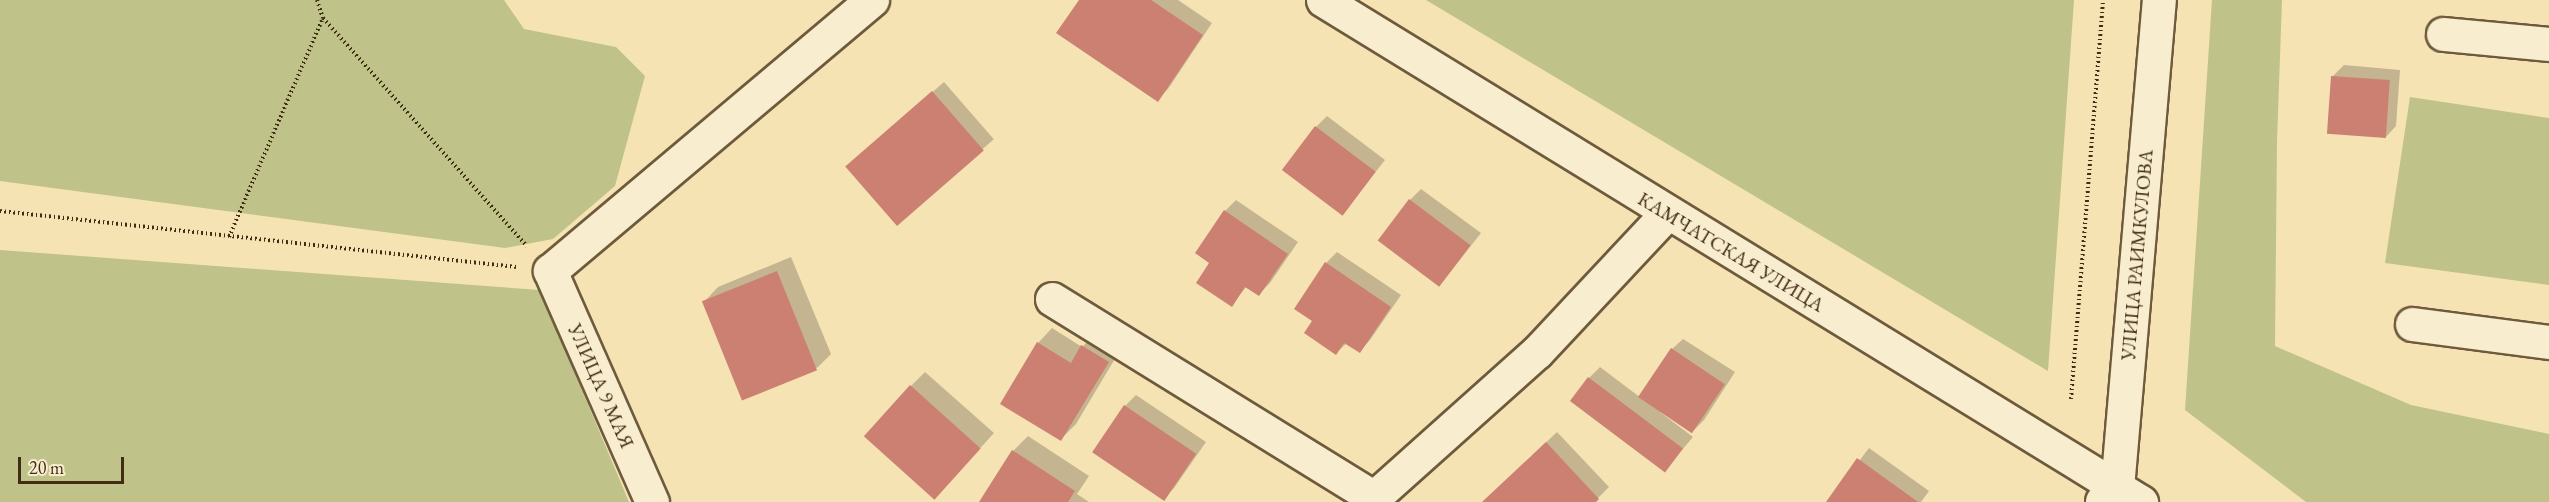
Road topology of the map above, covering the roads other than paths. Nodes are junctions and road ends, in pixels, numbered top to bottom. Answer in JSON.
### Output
{"nodes":[{"id":1,"x":872,"y":0,"type":"edge"},
{"id":2,"x":1323,"y":0,"type":"edge"},
{"id":3,"x":2159,"y":0,"type":"edge"},
{"id":4,"x":2443,"y":34,"type":"dead end"},
{"id":5,"x":2549,"y":44,"type":"edge"},
{"id":6,"x":1667,"y":213,"type":"junction"},
{"id":7,"x":1052,"y":299,"type":"dead end"},
{"id":8,"x":2412,"y":324,"type":"dead end"},
{"id":9,"x":2549,"y":342,"type":"edge"},
{"id":10,"x":2119,"y":497,"type":"edge"},
{"id":11,"x":1371,"y":500,"type":"edge"},
{"id":12,"x":652,"y":502,"type":"edge"}],
"edges":[{"from":1,"to":12,"type":"street","name":"УЛИЦА 9 МАЯ"},
{"from":2,"to":6,"type":"street","name":"КАМЧАТСКАЯ УЛИЦА"},
{"from":3,"to":10,"type":"street","name":"УЛИЦА РАИМКУЛОВА"},
{"from":4,"to":5,"type":"street"},
{"from":6,"to":10,"type":"street","name":"КАМЧАТСКАЯ УЛИЦА"},
{"from":6,"to":11,"type":"street"},
{"from":7,"to":11,"type":"street"},
{"from":8,"to":9,"type":"street"}]}
